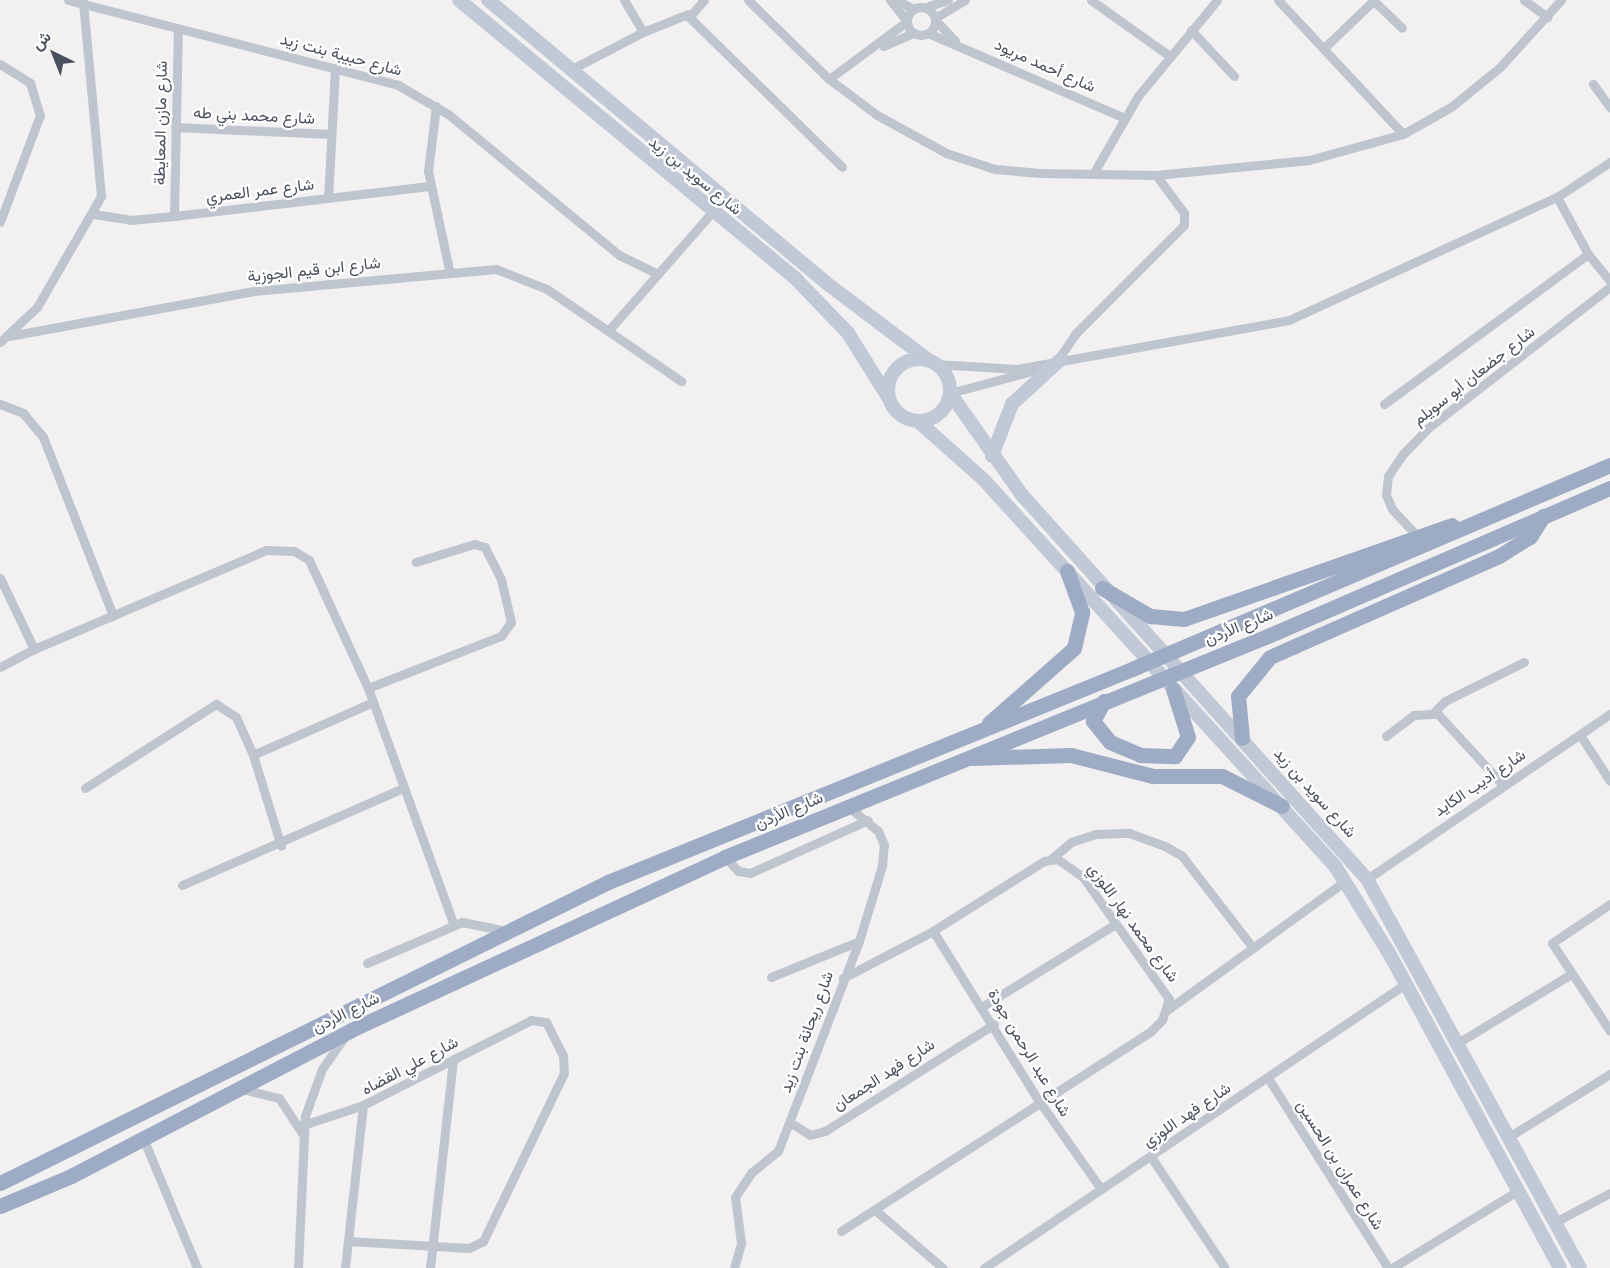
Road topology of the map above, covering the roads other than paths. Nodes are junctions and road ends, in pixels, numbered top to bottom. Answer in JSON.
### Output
{"nodes":[{"id":1,"x":68,"y":0,"type":"edge"},
{"id":2,"x":459,"y":0,"type":"edge"},
{"id":3,"x":489,"y":0,"type":"edge"},
{"id":4,"x":624,"y":0,"type":"edge"},
{"id":5,"x":704,"y":0,"type":"edge"},
{"id":6,"x":748,"y":0,"type":"edge"},
{"id":7,"x":890,"y":0,"type":"edge"},
{"id":8,"x":897,"y":0,"type":"edge"},
{"id":9,"x":948,"y":0,"type":"edge"},
{"id":10,"x":965,"y":0,"type":"edge"},
{"id":11,"x":1090,"y":0,"type":"edge"},
{"id":12,"x":1217,"y":0,"type":"edge"},
{"id":13,"x":1278,"y":0,"type":"edge"},
{"id":14,"x":1373,"y":0,"type":"edge"},
{"id":15,"x":1524,"y":0,"type":"edge"},
{"id":16,"x":1561,"y":0,"type":"edge"},
{"id":17,"x":83,"y":3,"type":"edge"},
{"id":18,"x":926,"y":8,"type":"junction"},
{"id":19,"x":913,"y":9,"type":"junction"},
{"id":20,"x":688,"y":14,"type":"junction"},
{"id":21,"x":1547,"y":17,"type":"junction"},
{"id":22,"x":935,"y":19,"type":"junction"},
{"id":23,"x":906,"y":21,"type":"junction"},
{"id":24,"x":1402,"y":28,"type":"dead end"},
{"id":25,"x":178,"y":30,"type":"junction"},
{"id":26,"x":1191,"y":30,"type":"junction"},
{"id":27,"x":643,"y":32,"type":"junction"},
{"id":28,"x":914,"y":33,"type":"junction"},
{"id":29,"x":928,"y":33,"type":"junction"},
{"id":30,"x":955,"y":41,"type":"junction"},
{"id":31,"x":878,"y":48,"type":"junction"},
{"id":32,"x":1324,"y":48,"type":"junction"},
{"id":33,"x":1168,"y":55,"type":"junction"},
{"id":34,"x":0,"y":64,"type":"edge"},
{"id":35,"x":335,"y":68,"type":"junction"},
{"id":36,"x":572,"y":69,"type":"junction"},
{"id":37,"x":1234,"y":76,"type":"dead end"},
{"id":38,"x":829,"y":79,"type":"junction"},
{"id":39,"x":1593,"y":84,"type":"dead end"},
{"id":40,"x":436,"y":106,"type":"junction"},
{"id":41,"x":1610,"y":107,"type":"edge"},
{"id":42,"x":1124,"y":118,"type":"junction"},
{"id":43,"x":175,"y":127,"type":"junction"},
{"id":44,"x":331,"y":134,"type":"junction"},
{"id":45,"x":1403,"y":134,"type":"junction"},
{"id":46,"x":1610,"y":162,"type":"edge"},
{"id":47,"x":842,"y":167,"type":"dead end"},
{"id":48,"x":1093,"y":174,"type":"junction"},
{"id":49,"x":1156,"y":175,"type":"junction"},
{"id":50,"x":429,"y":186,"type":"junction"},
{"id":51,"x":1557,"y":197,"type":"junction"},
{"id":52,"x":328,"y":198,"type":"junction"},
{"id":53,"x":712,"y":212,"type":"junction"},
{"id":54,"x":94,"y":214,"type":"junction"},
{"id":55,"x":174,"y":216,"type":"junction"},
{"id":56,"x":0,"y":222,"type":"edge"},
{"id":57,"x":1588,"y":254,"type":"junction"},
{"id":58,"x":449,"y":270,"type":"junction"},
{"id":59,"x":658,"y":274,"type":"junction"},
{"id":60,"x":1610,"y":281,"type":"edge"},
{"id":61,"x":1610,"y":287,"type":"edge"},
{"id":62,"x":608,"y":331,"type":"junction"},
{"id":63,"x":9,"y":336,"type":"junction"},
{"id":64,"x":0,"y":342,"type":"edge"},
{"id":65,"x":1060,"y":360,"type":"junction"},
{"id":66,"x":932,"y":363,"type":"junction"},
{"id":67,"x":681,"y":381,"type":"dead end"},
{"id":68,"x":950,"y":393,"type":"junction"},
{"id":69,"x":888,"y":397,"type":"junction"},
{"id":70,"x":0,"y":404,"type":"edge"},
{"id":71,"x":1384,"y":404,"type":"dead end"},
{"id":72,"x":919,"y":422,"type":"junction"},
{"id":73,"x":992,"y":456,"type":"junction"},
{"id":74,"x":1610,"y":465,"type":"edge"},
{"id":75,"x":1610,"y":488,"type":"edge"},
{"id":76,"x":1543,"y":516,"type":"junction"},
{"id":77,"x":1420,"y":539,"type":"junction"},
{"id":78,"x":416,"y":562,"type":"dead end"},
{"id":79,"x":1067,"y":571,"type":"junction"},
{"id":80,"x":0,"y":578,"type":"edge"},
{"id":81,"x":1102,"y":588,"type":"junction"},
{"id":82,"x":113,"y":616,"type":"junction"},
{"id":83,"x":34,"y":649,"type":"junction"},
{"id":84,"x":1524,"y":663,"type":"dead end"},
{"id":85,"x":0,"y":667,"type":"edge"},
{"id":86,"x":1170,"y":686,"type":"junction"},
{"id":87,"x":368,"y":688,"type":"junction"},
{"id":88,"x":1107,"y":700,"type":"junction"},
{"id":89,"x":373,"y":702,"type":"junction"},
{"id":90,"x":1436,"y":714,"type":"junction"},
{"id":91,"x":1610,"y":714,"type":"edge"},
{"id":92,"x":986,"y":728,"type":"junction"},
{"id":93,"x":1386,"y":736,"type":"dead end"},
{"id":94,"x":1242,"y":738,"type":"junction"},
{"id":95,"x":1582,"y":738,"type":"junction"},
{"id":96,"x":253,"y":754,"type":"junction"},
{"id":97,"x":964,"y":758,"type":"junction"},
{"id":98,"x":1610,"y":781,"type":"edge"},
{"id":99,"x":1502,"y":784,"type":"junction"},
{"id":100,"x":85,"y":788,"type":"dead end"},
{"id":101,"x":403,"y":788,"type":"junction"},
{"id":102,"x":847,"y":806,"type":"junction"},
{"id":103,"x":1282,"y":806,"type":"junction"},
{"id":104,"x":868,"y":820,"type":"junction"},
{"id":105,"x":281,"y":846,"type":"junction"},
{"id":106,"x":725,"y":857,"type":"junction"},
{"id":107,"x":1051,"y":859,"type":"junction"},
{"id":108,"x":1368,"y":879,"type":"junction"},
{"id":109,"x":1345,"y":881,"type":"junction"},
{"id":110,"x":182,"y":885,"type":"dead end"},
{"id":111,"x":1610,"y":904,"type":"edge"},
{"id":112,"x":1115,"y":924,"type":"junction"},
{"id":113,"x":454,"y":925,"type":"junction"},
{"id":114,"x":507,"y":931,"type":"junction"},
{"id":115,"x":933,"y":931,"type":"junction"},
{"id":116,"x":860,"y":941,"type":"junction"},
{"id":117,"x":1252,"y":948,"type":"junction"},
{"id":118,"x":367,"y":963,"type":"dead end"},
{"id":119,"x":1571,"y":974,"type":"junction"},
{"id":120,"x":771,"y":977,"type":"dead end"},
{"id":121,"x":843,"y":978,"type":"junction"},
{"id":122,"x":1405,"y":984,"type":"junction"},
{"id":123,"x":983,"y":1006,"type":"junction"},
{"id":124,"x":1167,"y":1010,"type":"junction"},
{"id":125,"x":994,"y":1023,"type":"junction"},
{"id":126,"x":351,"y":1030,"type":"junction"},
{"id":127,"x":1610,"y":1031,"type":"edge"},
{"id":128,"x":1456,"y":1044,"type":"junction"},
{"id":129,"x":453,"y":1059,"type":"junction"},
{"id":130,"x":1610,"y":1074,"type":"edge"},
{"id":131,"x":1268,"y":1078,"type":"junction"},
{"id":132,"x":239,"y":1089,"type":"junction"},
{"id":133,"x":1039,"y":1101,"type":"junction"},
{"id":134,"x":363,"y":1105,"type":"junction"},
{"id":135,"x":790,"y":1123,"type":"junction"},
{"id":136,"x":302,"y":1125,"type":"junction"},
{"id":137,"x":143,"y":1137,"type":"junction"},
{"id":138,"x":1508,"y":1138,"type":"junction"},
{"id":139,"x":1151,"y":1157,"type":"junction"},
{"id":140,"x":0,"y":1183,"type":"edge"},
{"id":141,"x":1101,"y":1189,"type":"junction"},
{"id":142,"x":1517,"y":1191,"type":"junction"},
{"id":143,"x":1610,"y":1193,"type":"edge"},
{"id":144,"x":0,"y":1206,"type":"edge"},
{"id":145,"x":875,"y":1210,"type":"junction"},
{"id":146,"x":1553,"y":1223,"type":"junction"},
{"id":147,"x":841,"y":1231,"type":"dead end"},
{"id":148,"x":348,"y":1240,"type":"junction"},
{"id":149,"x":433,"y":1247,"type":"junction"},
{"id":150,"x":197,"y":1268,"type":"edge"},
{"id":151,"x":298,"y":1268,"type":"edge"},
{"id":152,"x":345,"y":1268,"type":"edge"},
{"id":153,"x":430,"y":1268,"type":"edge"},
{"id":154,"x":734,"y":1268,"type":"edge"},
{"id":155,"x":943,"y":1268,"type":"edge"},
{"id":156,"x":984,"y":1268,"type":"edge"},
{"id":157,"x":1225,"y":1268,"type":"edge"},
{"id":158,"x":1390,"y":1268,"type":"edge"},
{"id":159,"x":1560,"y":1268,"type":"edge"},
{"id":160,"x":1580,"y":1268,"type":"edge"}],
"edges":[{"from":1,"to":17,"type":"street","name":"شارع حبيبة بنت زيد"},
{"from":2,"to":53,"type":"main road","name":"شارع سويد بن زيد"},
{"from":3,"to":36,"type":"main road","name":"شارع سويد بن زيد"},
{"from":4,"to":27,"type":"street"},
{"from":5,"to":20,"type":"street"},
{"from":6,"to":38,"type":"street"},
{"from":7,"to":23,"type":"street"},
{"from":8,"to":19,"type":"street"},
{"from":9,"to":18,"type":"street"},
{"from":10,"to":22,"type":"street"},
{"from":11,"to":33,"type":"street"},
{"from":12,"to":26,"type":"street"},
{"from":13,"to":32,"type":"street"},
{"from":14,"to":24,"type":"street"},
{"from":14,"to":32,"type":"street"},
{"from":15,"to":21,"type":"street"},
{"from":16,"to":21,"type":"street"},
{"from":17,"to":25,"type":"street","name":"شارع حبيبة بنت زيد"},
{"from":17,"to":54,"type":"street"},
{"from":18,"to":19,"type":"street"},
{"from":18,"to":22,"type":"street"},
{"from":19,"to":23,"type":"street"},
{"from":20,"to":27,"type":"street"},
{"from":20,"to":47,"type":"street"},
{"from":21,"to":45,"type":"street"},
{"from":22,"to":29,"type":"street"},
{"from":22,"to":30,"type":"street","name":"شارع أحمد مريود"},
{"from":23,"to":28,"type":"street"},
{"from":23,"to":31,"type":"street"},
{"from":25,"to":35,"type":"street","name":"شارع حبيبة بنت زيد"},
{"from":25,"to":43,"type":"street","name":"شارع مازن المعايطة"},
{"from":26,"to":33,"type":"street"},
{"from":26,"to":37,"type":"street"},
{"from":27,"to":36,"type":"street"},
{"from":28,"to":29,"type":"street"},
{"from":28,"to":31,"type":"street"},
{"from":29,"to":30,"type":"street","name":"شارع أحمد مريود"},
{"from":30,"to":42,"type":"street","name":"شارع أحمد مريود"},
{"from":31,"to":38,"type":"street"},
{"from":32,"to":45,"type":"street"},
{"from":33,"to":42,"type":"street"},
{"from":34,"to":56,"type":"street"},
{"from":35,"to":40,"type":"street","name":"شارع حبيبة بنت زيد"},
{"from":35,"to":44,"type":"street"},
{"from":36,"to":66,"type":"main road","name":"شارع سويد بن زيد"},
{"from":38,"to":48,"type":"street"},
{"from":39,"to":41,"type":"street"},
{"from":40,"to":50,"type":"street"},
{"from":40,"to":59,"type":"street","name":"شارع حبيبة بنت زيد"},
{"from":42,"to":48,"type":"street"},
{"from":43,"to":44,"type":"street","name":"شارع محمد بني طه"},
{"from":43,"to":55,"type":"street","name":"شارع مازن المعايطة"},
{"from":44,"to":52,"type":"street"},
{"from":45,"to":49,"type":"street"},
{"from":46,"to":51,"type":"street"},
{"from":48,"to":49,"type":"street"},
{"from":49,"to":65,"type":"street"},
{"from":50,"to":52,"type":"street","name":"شارع عمر العمري"},
{"from":50,"to":58,"type":"street"},
{"from":51,"to":57,"type":"street"},
{"from":51,"to":65,"type":"street"},
{"from":52,"to":55,"type":"street","name":"شارع عمر العمري"},
{"from":53,"to":59,"type":"street"},
{"from":53,"to":69,"type":"main road","name":"شارع سويد بن زيد"},
{"from":54,"to":55,"type":"street","name":"شارع عمر العمري"},
{"from":54,"to":63,"type":"street"},
{"from":57,"to":60,"type":"street"},
{"from":57,"to":71,"type":"street"},
{"from":58,"to":62,"type":"street","name":"شارع ابن قيم الجوزية"},
{"from":58,"to":63,"type":"street","name":"شارع ابن قيم الجوزية"},
{"from":59,"to":62,"type":"street"},
{"from":61,"to":77,"type":"street","name":"شارع جضعان أبو سويلم"},
{"from":62,"to":67,"type":"street","name":"شارع ابن قيم الجوزية"},
{"from":63,"to":64,"type":"street"},
{"from":65,"to":66,"type":"street"},
{"from":65,"to":68,"type":"street"},
{"from":65,"to":73,"type":"main road"},
{"from":66,"to":68,"type":"main road"},
{"from":66,"to":69,"type":"main road"},
{"from":68,"to":72,"type":"main road"},
{"from":68,"to":73,"type":"main road","name":"شارع سويد بن زيد"},
{"from":69,"to":72,"type":"main road"},
{"from":70,"to":82,"type":"street"},
{"from":72,"to":79,"type":"main road","name":"شارع سويد بن زيد"},
{"from":73,"to":81,"type":"main road","name":"شارع سويد بن زيد"},
{"from":74,"to":77,"type":"highway"},
{"from":75,"to":76,"type":"highway","name":"شارع الأردن"},
{"from":76,"to":88,"type":"highway","name":"شارع الأردن"},
{"from":76,"to":94,"type":"highway"},
{"from":77,"to":81,"type":"highway"},
{"from":77,"to":92,"type":"highway","name":"شارع الأردن"},
{"from":78,"to":87,"type":"street"},
{"from":79,"to":86,"type":"main road","name":"شارع سويد بن زيد"},
{"from":79,"to":92,"type":"highway"},
{"from":80,"to":83,"type":"street"},
{"from":81,"to":94,"type":"main road","name":"شارع سويد بن زيد"},
{"from":82,"to":83,"type":"street"},
{"from":82,"to":87,"type":"street"},
{"from":83,"to":85,"type":"street"},
{"from":84,"to":90,"type":"street"},
{"from":86,"to":88,"type":"highway"},
{"from":86,"to":103,"type":"main road","name":"شارع سويد بن زيد"},
{"from":87,"to":89,"type":"street"},
{"from":88,"to":97,"type":"highway","name":"شارع الأردن"},
{"from":89,"to":96,"type":"street"},
{"from":89,"to":101,"type":"street"},
{"from":90,"to":93,"type":"street"},
{"from":90,"to":99,"type":"street"},
{"from":91,"to":95,"type":"street","name":"شارع أديب الكايد"},
{"from":92,"to":114,"type":"highway","name":"شارع الأردن"},
{"from":94,"to":108,"type":"main road","name":"شارع سويد بن زيد"},
{"from":95,"to":98,"type":"street"},
{"from":95,"to":99,"type":"street","name":"شارع أديب الكايد"},
{"from":96,"to":100,"type":"street"},
{"from":96,"to":105,"type":"street"},
{"from":97,"to":102,"type":"highway","name":"شارع الأردن"},
{"from":97,"to":103,"type":"highway"},
{"from":99,"to":108,"type":"street","name":"شارع أديب الكايد"},
{"from":101,"to":105,"type":"street"},
{"from":101,"to":113,"type":"street"},
{"from":102,"to":104,"type":"street","name":"شارع ريحانة بنت زيد"},
{"from":102,"to":106,"type":"highway","name":"شارع الأردن"},
{"from":103,"to":109,"type":"main road","name":"شارع سويد بن زيد"},
{"from":104,"to":106,"type":"street"},
{"from":104,"to":116,"type":"street","name":"شارع ريحانة بنت زيد"},
{"from":105,"to":110,"type":"street"},
{"from":106,"to":126,"type":"highway","name":"شارع الأردن"},
{"from":107,"to":112,"type":"street","name":"شارع محمد نهار اللوزي"},
{"from":107,"to":115,"type":"street"},
{"from":107,"to":117,"type":"street"},
{"from":108,"to":128,"type":"main road","name":"شارع سويد بن زيد"},
{"from":109,"to":117,"type":"street"},
{"from":109,"to":122,"type":"main road","name":"شارع سويد بن زيد"},
{"from":111,"to":119,"type":"street"},
{"from":112,"to":123,"type":"street"},
{"from":112,"to":124,"type":"street","name":"شارع محمد نهار اللوزي"},
{"from":113,"to":114,"type":"street"},
{"from":113,"to":118,"type":"street"},
{"from":114,"to":140,"type":"highway","name":"شارع الأردن"},
{"from":115,"to":121,"type":"street"},
{"from":115,"to":123,"type":"street","name":"شارع عبد الرحمن جودة"},
{"from":116,"to":120,"type":"street"},
{"from":116,"to":121,"type":"street","name":"شارع ريحانة بنت زيد"},
{"from":117,"to":124,"type":"street"},
{"from":119,"to":127,"type":"street"},
{"from":119,"to":128,"type":"street"},
{"from":121,"to":135,"type":"street","name":"شارع ريحانة بنت زيد"},
{"from":122,"to":131,"type":"street","name":"شارع فهد اللوزي"},
{"from":122,"to":142,"type":"main road","name":"شارع سويد بن زيد"},
{"from":123,"to":125,"type":"street","name":"شارع عبد الرحمن جودة"},
{"from":124,"to":133,"type":"street","name":"شارع محمد نهار اللوزي"},
{"from":125,"to":133,"type":"street","name":"شارع عبد الرحمن جودة"},
{"from":125,"to":135,"type":"street","name":"شارع فهد الجمعان"},
{"from":126,"to":132,"type":"highway","name":"شارع الأردن"},
{"from":126,"to":136,"type":"street"},
{"from":128,"to":138,"type":"main road","name":"شارع سويد بن زيد"},
{"from":129,"to":134,"type":"street","name":"شارع علي القضاه"},
{"from":129,"to":149,"type":"street"},
{"from":129,"to":149,"type":"street","name":"شارع علي القضاه"},
{"from":130,"to":138,"type":"street"},
{"from":131,"to":139,"type":"street","name":"شارع فهد اللوزي"},
{"from":131,"to":158,"type":"street","name":"شارع عمران بن الحسين"},
{"from":132,"to":136,"type":"street"},
{"from":132,"to":137,"type":"highway","name":"شارع الأردن"},
{"from":133,"to":141,"type":"street","name":"شارع عبد الرحمن جودة"},
{"from":133,"to":145,"type":"street","name":"شارع محمد نهار اللوزي"},
{"from":134,"to":136,"type":"street"},
{"from":134,"to":148,"type":"street","name":"شارع علي القضاه"},
{"from":135,"to":154,"type":"street","name":"شارع ريحانة بنت زيد"},
{"from":136,"to":151,"type":"street"},
{"from":137,"to":144,"type":"highway","name":"شارع الأردن"},
{"from":137,"to":150,"type":"street"},
{"from":138,"to":146,"type":"main road","name":"شارع سويد بن زيد"},
{"from":139,"to":141,"type":"street","name":"شارع فهد اللوزي"},
{"from":139,"to":157,"type":"street"},
{"from":141,"to":156,"type":"street","name":"شارع فهد اللوزي"},
{"from":142,"to":158,"type":"street"},
{"from":142,"to":159,"type":"main road","name":"شارع سويد بن زيد"},
{"from":143,"to":146,"type":"street"},
{"from":145,"to":147,"type":"street","name":"شارع محمد نهار اللوزي"},
{"from":145,"to":155,"type":"street"},
{"from":146,"to":160,"type":"main road","name":"شارع سويد بن زيد"},
{"from":148,"to":149,"type":"street"},
{"from":148,"to":152,"type":"street","name":"شارع علي القضاه"},
{"from":149,"to":153,"type":"street"}]}
